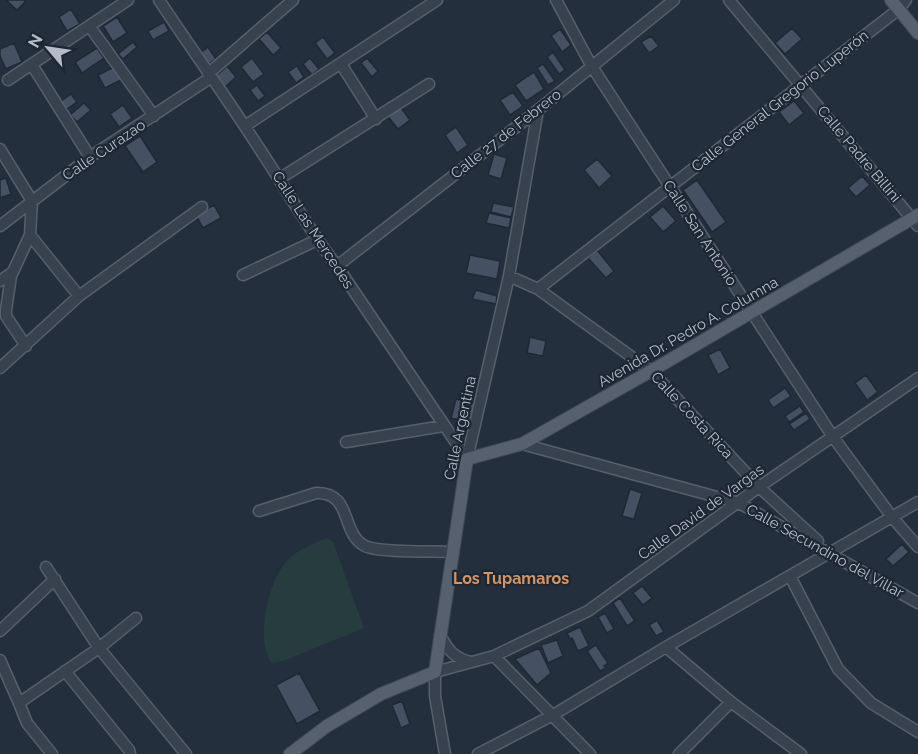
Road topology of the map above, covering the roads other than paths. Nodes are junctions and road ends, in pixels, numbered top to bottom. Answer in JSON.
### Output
{"nodes":[{"id":1,"x":128,"y":0,"type":"edge"},
{"id":2,"x":159,"y":0,"type":"edge"},
{"id":3,"x":294,"y":0,"type":"edge"},
{"id":4,"x":437,"y":0,"type":"edge"},
{"id":5,"x":555,"y":0,"type":"edge"},
{"id":6,"x":674,"y":0,"type":"edge"},
{"id":7,"x":729,"y":0,"type":"edge"},
{"id":8,"x":899,"y":3,"type":"edge"},
{"id":9,"x":90,"y":27,"type":"junction"},
{"id":10,"x":918,"y":33,"type":"edge"},
{"id":11,"x":341,"y":64,"type":"junction"},
{"id":12,"x":32,"y":65,"type":"junction"},
{"id":13,"x":591,"y":65,"type":"junction"},
{"id":14,"x":209,"y":76,"type":"junction"},
{"id":15,"x":8,"y":80,"type":"dead end"},
{"id":16,"x":429,"y":84,"type":"dead end"},
{"id":17,"x":801,"y":84,"type":"junction"},
{"id":18,"x":538,"y":111,"type":"junction"},
{"id":19,"x":154,"y":116,"type":"junction"},
{"id":20,"x":376,"y":119,"type":"junction"},
{"id":21,"x":245,"y":126,"type":"junction"},
{"id":22,"x":0,"y":149,"type":"edge"},
{"id":23,"x":90,"y":157,"type":"junction"},
{"id":24,"x":4,"y":166,"type":"edge"},
{"id":25,"x":279,"y":179,"type":"junction"},
{"id":26,"x":670,"y":186,"type":"junction"},
{"id":27,"x":32,"y":201,"type":"junction"},
{"id":28,"x":202,"y":207,"type":"dead end"},
{"id":29,"x":916,"y":220,"type":"edge"},
{"id":30,"x":0,"y":226,"type":"edge"},
{"id":31,"x":30,"y":235,"type":"junction"},
{"id":32,"x":316,"y":240,"type":"junction"},
{"id":33,"x":337,"y":266,"type":"junction"},
{"id":34,"x":13,"y":273,"type":"junction"},
{"id":35,"x":243,"y":275,"type":"dead end"},
{"id":36,"x":509,"y":276,"type":"junction"},
{"id":37,"x":0,"y":281,"type":"edge"},
{"id":38,"x":538,"y":289,"type":"junction"},
{"id":39,"x":79,"y":296,"type":"junction"},
{"id":40,"x":752,"y":312,"type":"junction"},
{"id":41,"x":26,"y":345,"type":"junction"},
{"id":42,"x":0,"y":368,"type":"edge"},
{"id":43,"x":651,"y":371,"type":"junction"},
{"id":44,"x":918,"y":378,"type":"edge"},
{"id":45,"x":443,"y":426,"type":"junction"},
{"id":46,"x":833,"y":437,"type":"junction"},
{"id":47,"x":346,"y":442,"type":"dead end"},
{"id":48,"x":522,"y":444,"type":"junction"},
{"id":49,"x":467,"y":459,"type":"junction"},
{"id":50,"x":759,"y":487,"type":"junction"},
{"id":51,"x":918,"y":502,"type":"edge"},
{"id":52,"x":739,"y":503,"type":"junction"},
{"id":53,"x":259,"y":511,"type":"dead end"},
{"id":54,"x":892,"y":517,"type":"junction"},
{"id":55,"x":918,"y":547,"type":"edge"},
{"id":56,"x":453,"y":552,"type":"junction"},
{"id":57,"x":831,"y":553,"type":"junction"},
{"id":58,"x":46,"y":567,"type":"dead end"},
{"id":59,"x":790,"y":576,"type":"junction"},
{"id":60,"x":55,"y":579,"type":"junction"},
{"id":61,"x":918,"y":603,"type":"edge"},
{"id":62,"x":136,"y":618,"type":"dead end"},
{"id":63,"x":0,"y":631,"type":"edge"},
{"id":64,"x":440,"y":635,"type":"junction"},
{"id":65,"x":666,"y":647,"type":"junction"},
{"id":66,"x":99,"y":648,"type":"junction"},
{"id":67,"x":494,"y":656,"type":"junction"},
{"id":68,"x":0,"y":660,"type":"edge"},
{"id":69,"x":471,"y":662,"type":"junction"},
{"id":70,"x":65,"y":671,"type":"junction"},
{"id":71,"x":435,"y":672,"type":"junction"},
{"id":72,"x":731,"y":702,"type":"junction"},
{"id":73,"x":19,"y":703,"type":"junction"},
{"id":74,"x":553,"y":715,"type":"junction"},
{"id":75,"x":918,"y":732,"type":"edge"},
{"id":76,"x":304,"y":750,"type":"edge"},
{"id":77,"x":795,"y":752,"type":"edge"},
{"id":78,"x":52,"y":754,"type":"edge"},
{"id":79,"x":130,"y":754,"type":"edge"},
{"id":80,"x":186,"y":754,"type":"edge"},
{"id":81,"x":290,"y":754,"type":"edge"},
{"id":82,"x":445,"y":754,"type":"edge"},
{"id":83,"x":478,"y":754,"type":"edge"},
{"id":84,"x":590,"y":754,"type":"edge"},
{"id":85,"x":679,"y":754,"type":"edge"}],
"edges":[{"from":1,"to":9,"type":"street"},
{"from":2,"to":14,"type":"street","name":"Calle Las Mercedes"},
{"from":3,"to":14,"type":"street","name":"Calle Curazao"},
{"from":4,"to":11,"type":"street"},
{"from":5,"to":13,"type":"street","name":"Calle San Antonio"},
{"from":6,"to":13,"type":"street","name":"Calle 27 de Febrero"},
{"from":7,"to":17,"type":"street","name":"Calle Padre Billini"},
{"from":8,"to":10,"type":"main road"},
{"from":8,"to":17,"type":"street","name":"Calle General Gregorio Luperón"},
{"from":9,"to":12,"type":"street"},
{"from":9,"to":19,"type":"street"},
{"from":11,"to":20,"type":"street"},
{"from":11,"to":21,"type":"street"},
{"from":12,"to":15,"type":"street"},
{"from":12,"to":23,"type":"street"},
{"from":13,"to":18,"type":"street","name":"Calle 27 de Febrero"},
{"from":13,"to":26,"type":"street","name":"Calle San Antonio"},
{"from":14,"to":19,"type":"street","name":"Calle Curazao"},
{"from":14,"to":21,"type":"street","name":"Calle Las Mercedes"},
{"from":16,"to":20,"type":"street"},
{"from":17,"to":26,"type":"street","name":"Calle General Gregorio Luperón"},
{"from":17,"to":29,"type":"street","name":"Calle Padre Billini"},
{"from":18,"to":33,"type":"street","name":"Calle 27 de Febrero"},
{"from":18,"to":36,"type":"street","name":"Calle Argentina"},
{"from":19,"to":23,"type":"street","name":"Calle Curazao"},
{"from":20,"to":25,"type":"street"},
{"from":21,"to":25,"type":"street","name":"Calle Las Mercedes"},
{"from":22,"to":24,"type":"street"},
{"from":23,"to":27,"type":"street","name":"Calle Curazao"},
{"from":24,"to":27,"type":"street"},
{"from":25,"to":32,"type":"street","name":"Calle Las Mercedes"},
{"from":26,"to":38,"type":"street","name":"Calle General Gregorio Luperón"},
{"from":26,"to":40,"type":"street","name":"Calle San Antonio"},
{"from":27,"to":30,"type":"street","name":"Calle Curazao"},
{"from":27,"to":31,"type":"street"},
{"from":28,"to":39,"type":"street"},
{"from":29,"to":40,"type":"main road","name":"Avenida Dr. Pedro A. Columna"},
{"from":31,"to":34,"type":"street"},
{"from":31,"to":39,"type":"street"},
{"from":32,"to":33,"type":"street","name":"Calle Las Mercedes"},
{"from":32,"to":35,"type":"street"},
{"from":33,"to":45,"type":"street","name":"Calle Las Mercedes"},
{"from":34,"to":37,"type":"street"},
{"from":34,"to":41,"type":"street"},
{"from":36,"to":38,"type":"street","name":"Calle Costa Rica"},
{"from":36,"to":49,"type":"street","name":"Calle Argentina"},
{"from":38,"to":43,"type":"street","name":"Calle Costa Rica"},
{"from":39,"to":41,"type":"street"},
{"from":40,"to":43,"type":"main road","name":"Avenida Dr. Pedro A. Columna"},
{"from":40,"to":46,"type":"street","name":"Calle San Antonio"},
{"from":41,"to":42,"type":"street"},
{"from":43,"to":48,"type":"main road","name":"Avenida Dr. Pedro A. Columna"},
{"from":43,"to":50,"type":"street","name":"Calle Costa Rica"},
{"from":44,"to":46,"type":"street","name":"Calle David de Vargas"},
{"from":45,"to":47,"type":"street"},
{"from":45,"to":49,"type":"street","name":"Calle Las Mercedes"},
{"from":46,"to":50,"type":"street","name":"Calle David de Vargas"},
{"from":46,"to":54,"type":"street","name":"Calle San Antonio"},
{"from":48,"to":49,"type":"main road","name":"Avenida Dr. Pedro A. Columna"},
{"from":48,"to":52,"type":"street","name":"Calle Secundino del Villar"},
{"from":49,"to":56,"type":"main road","name":"Calle Argentina"},
{"from":50,"to":52,"type":"street","name":"Calle David de Vargas"},
{"from":50,"to":57,"type":"street","name":"Calle Costa Rica"},
{"from":51,"to":54,"type":"street"},
{"from":52,"to":57,"type":"street","name":"Calle Secundino del Villar"},
{"from":52,"to":67,"type":"street","name":"Calle David de Vargas"},
{"from":53,"to":56,"type":"street"},
{"from":54,"to":55,"type":"street","name":"Calle San Antonio"},
{"from":54,"to":57,"type":"street"},
{"from":56,"to":64,"type":"main road","name":"Calle Argentina"},
{"from":57,"to":59,"type":"street"},
{"from":57,"to":61,"type":"street","name":"Calle Secundino del Villar"},
{"from":58,"to":60,"type":"street"},
{"from":59,"to":65,"type":"street"},
{"from":59,"to":75,"type":"street"},
{"from":60,"to":63,"type":"street"},
{"from":60,"to":66,"type":"street"},
{"from":62,"to":66,"type":"street"},
{"from":64,"to":69,"type":"street"},
{"from":64,"to":71,"type":"main road","name":"Calle Argentina"},
{"from":65,"to":72,"type":"street"},
{"from":65,"to":74,"type":"street"},
{"from":66,"to":70,"type":"street"},
{"from":66,"to":80,"type":"street"},
{"from":67,"to":69,"type":"street","name":"Calle David de Vargas"},
{"from":67,"to":74,"type":"street"},
{"from":68,"to":73,"type":"street"},
{"from":69,"to":71,"type":"street","name":"Calle David de Vargas"},
{"from":70,"to":73,"type":"street"},
{"from":70,"to":79,"type":"street"},
{"from":71,"to":76,"type":"main road"},
{"from":71,"to":82,"type":"street","name":"Calle Argentina"},
{"from":72,"to":77,"type":"street"},
{"from":72,"to":85,"type":"street"},
{"from":73,"to":78,"type":"street"},
{"from":74,"to":83,"type":"street"},
{"from":74,"to":84,"type":"street"},
{"from":76,"to":81,"type":"main road"}]}
